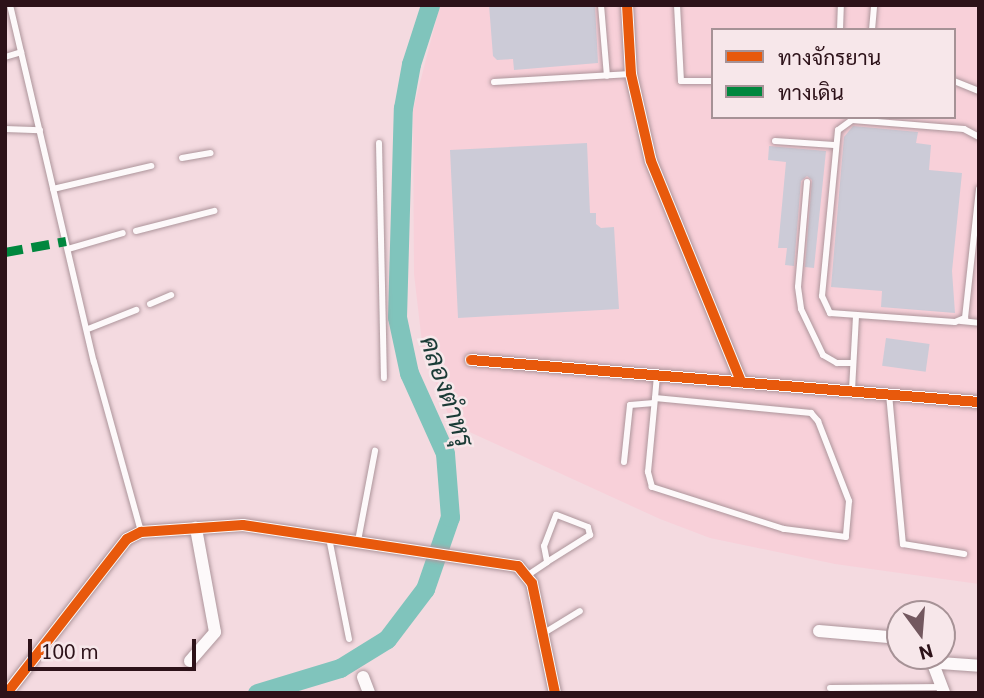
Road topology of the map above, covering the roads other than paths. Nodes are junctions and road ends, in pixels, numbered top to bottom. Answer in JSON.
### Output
{"nodes":[{"id":1,"x":10,"y":5,"type":"edge"},
{"id":2,"x":601,"y":5,"type":"edge"},
{"id":3,"x":627,"y":5,"type":"edge"},
{"id":4,"x":677,"y":5,"type":"edge"},
{"id":5,"x":841,"y":5,"type":"edge"},
{"id":6,"x":874,"y":5,"type":"edge"},
{"id":7,"x":840,"y":28,"type":"edge"},
{"id":8,"x":872,"y":28,"type":"edge"},
{"id":9,"x":21,"y":52,"type":"junction"},
{"id":10,"x":5,"y":57,"type":"edge"},
{"id":11,"x":631,"y":74,"type":"junction"},
{"id":12,"x":607,"y":76,"type":"junction"},
{"id":13,"x":711,"y":81,"type":"edge"},
{"id":14,"x":494,"y":82,"type":"dead end"},
{"id":15,"x":956,"y":82,"type":"edge"},
{"id":16,"x":979,"y":91,"type":"edge"},
{"id":17,"x":5,"y":129,"type":"edge"},
{"id":18,"x":40,"y":130,"type":"junction"},
{"id":19,"x":979,"y":137,"type":"edge"},
{"id":20,"x":775,"y":141,"type":"dead end"},
{"id":21,"x":379,"y":143,"type":"dead end"},
{"id":22,"x":834,"y":145,"type":"junction"},
{"id":23,"x":211,"y":153,"type":"dead end"},
{"id":24,"x":182,"y":158,"type":"dead end"},
{"id":25,"x":151,"y":166,"type":"dead end"},
{"id":26,"x":807,"y":182,"type":"dead end"},
{"id":27,"x":979,"y":189,"type":"edge"},
{"id":28,"x":53,"y":190,"type":"junction"},
{"id":29,"x":214,"y":211,"type":"dead end"},
{"id":30,"x":136,"y":231,"type":"dead end"},
{"id":31,"x":123,"y":233,"type":"dead end"},
{"id":32,"x":68,"y":248,"type":"junction"},
{"id":33,"x":171,"y":295,"type":"dead end"},
{"id":34,"x":149,"y":304,"type":"dead end"},
{"id":35,"x":136,"y":310,"type":"dead end"},
{"id":36,"x":856,"y":317,"type":"junction"},
{"id":37,"x":961,"y":321,"type":"junction"},
{"id":38,"x":979,"y":323,"type":"edge"},
{"id":39,"x":88,"y":329,"type":"junction"},
{"id":40,"x":471,"y":360,"type":"dead end"},
{"id":41,"x":853,"y":363,"type":"junction"},
{"id":42,"x":657,"y":376,"type":"junction"},
{"id":43,"x":384,"y":378,"type":"dead end"},
{"id":44,"x":741,"y":382,"type":"junction"},
{"id":45,"x":852,"y":390,"type":"junction"},
{"id":46,"x":889,"y":394,"type":"junction"},
{"id":47,"x":654,"y":401,"type":"junction"},
{"id":48,"x":979,"y":402,"type":"edge"},
{"id":49,"x":375,"y":451,"type":"dead end"},
{"id":50,"x":624,"y":462,"type":"dead end"},
{"id":51,"x":197,"y":528,"type":"junction"},
{"id":52,"x":141,"y":532,"type":"junction"},
{"id":53,"x":328,"y":537,"type":"junction"},
{"id":54,"x":358,"y":541,"type":"junction"},
{"id":55,"x":964,"y":554,"type":"dead end"},
{"id":56,"x":547,"y":562,"type":"junction"},
{"id":57,"x":528,"y":575,"type":"junction"},
{"id":58,"x":580,"y":611,"type":"dead end"},
{"id":59,"x":819,"y":631,"type":"dead end"},
{"id":60,"x":544,"y":634,"type":"junction"},
{"id":61,"x":886,"y":637,"type":"edge"},
{"id":62,"x":349,"y":639,"type":"dead end"},
{"id":63,"x":190,"y":661,"type":"dead end"},
{"id":64,"x":956,"y":663,"type":"edge"},
{"id":65,"x":979,"y":666,"type":"edge"},
{"id":66,"x":938,"y":670,"type":"edge"},
{"id":67,"x":363,"y":677,"type":"dead end"},
{"id":68,"x":830,"y":688,"type":"dead end"},
{"id":69,"x":943,"y":690,"type":"edge"},
{"id":70,"x":7,"y":693,"type":"edge"},
{"id":71,"x":369,"y":693,"type":"edge"},
{"id":72,"x":555,"y":693,"type":"edge"}],
"edges":[{"from":1,"to":9,"type":"lane"},
{"from":2,"to":12,"type":"lane"},
{"from":3,"to":11,"type":"street"},
{"from":4,"to":13,"type":"lane"},
{"from":5,"to":7,"type":"lane"},
{"from":6,"to":8,"type":"lane"},
{"from":9,"to":10,"type":"lane"},
{"from":9,"to":18,"type":"lane"},
{"from":11,"to":12,"type":"lane"},
{"from":11,"to":44,"type":"street"},
{"from":12,"to":14,"type":"lane"},
{"from":15,"to":16,"type":"lane"},
{"from":17,"to":18,"type":"lane"},
{"from":18,"to":28,"type":"lane"},
{"from":19,"to":22,"type":"lane"},
{"from":20,"to":22,"type":"lane"},
{"from":21,"to":43,"type":"lane"},
{"from":22,"to":36,"type":"lane"},
{"from":23,"to":24,"type":"lane"},
{"from":25,"to":28,"type":"lane"},
{"from":26,"to":41,"type":"lane"},
{"from":27,"to":37,"type":"lane"},
{"from":28,"to":32,"type":"lane"},
{"from":29,"to":30,"type":"lane"},
{"from":31,"to":32,"type":"lane"},
{"from":32,"to":39,"type":"lane"},
{"from":33,"to":34,"type":"lane"},
{"from":35,"to":39,"type":"lane"},
{"from":36,"to":37,"type":"lane"},
{"from":36,"to":41,"type":"lane"},
{"from":37,"to":38,"type":"lane"},
{"from":39,"to":52,"type":"lane"},
{"from":40,"to":42,"type":"street"},
{"from":41,"to":45,"type":"lane"},
{"from":42,"to":44,"type":"street"},
{"from":42,"to":47,"type":"lane"},
{"from":44,"to":45,"type":"street"},
{"from":45,"to":46,"type":"street"},
{"from":46,"to":48,"type":"street"},
{"from":46,"to":55,"type":"lane"},
{"from":47,"to":47,"type":"lane"},
{"from":47,"to":50,"type":"lane"},
{"from":49,"to":54,"type":"lane"},
{"from":51,"to":52,"type":"street"},
{"from":51,"to":53,"type":"street"},
{"from":51,"to":63,"type":"street"},
{"from":52,"to":70,"type":"street"},
{"from":53,"to":54,"type":"street"},
{"from":53,"to":62,"type":"lane"},
{"from":54,"to":57,"type":"street"},
{"from":56,"to":56,"type":"lane"},
{"from":56,"to":57,"type":"lane"},
{"from":57,"to":60,"type":"street"},
{"from":58,"to":60,"type":"lane"},
{"from":59,"to":61,"type":"street"},
{"from":60,"to":72,"type":"street"},
{"from":64,"to":65,"type":"street"},
{"from":66,"to":69,"type":"street"},
{"from":67,"to":71,"type":"street"},
{"from":68,"to":69,"type":"lane"}]}
